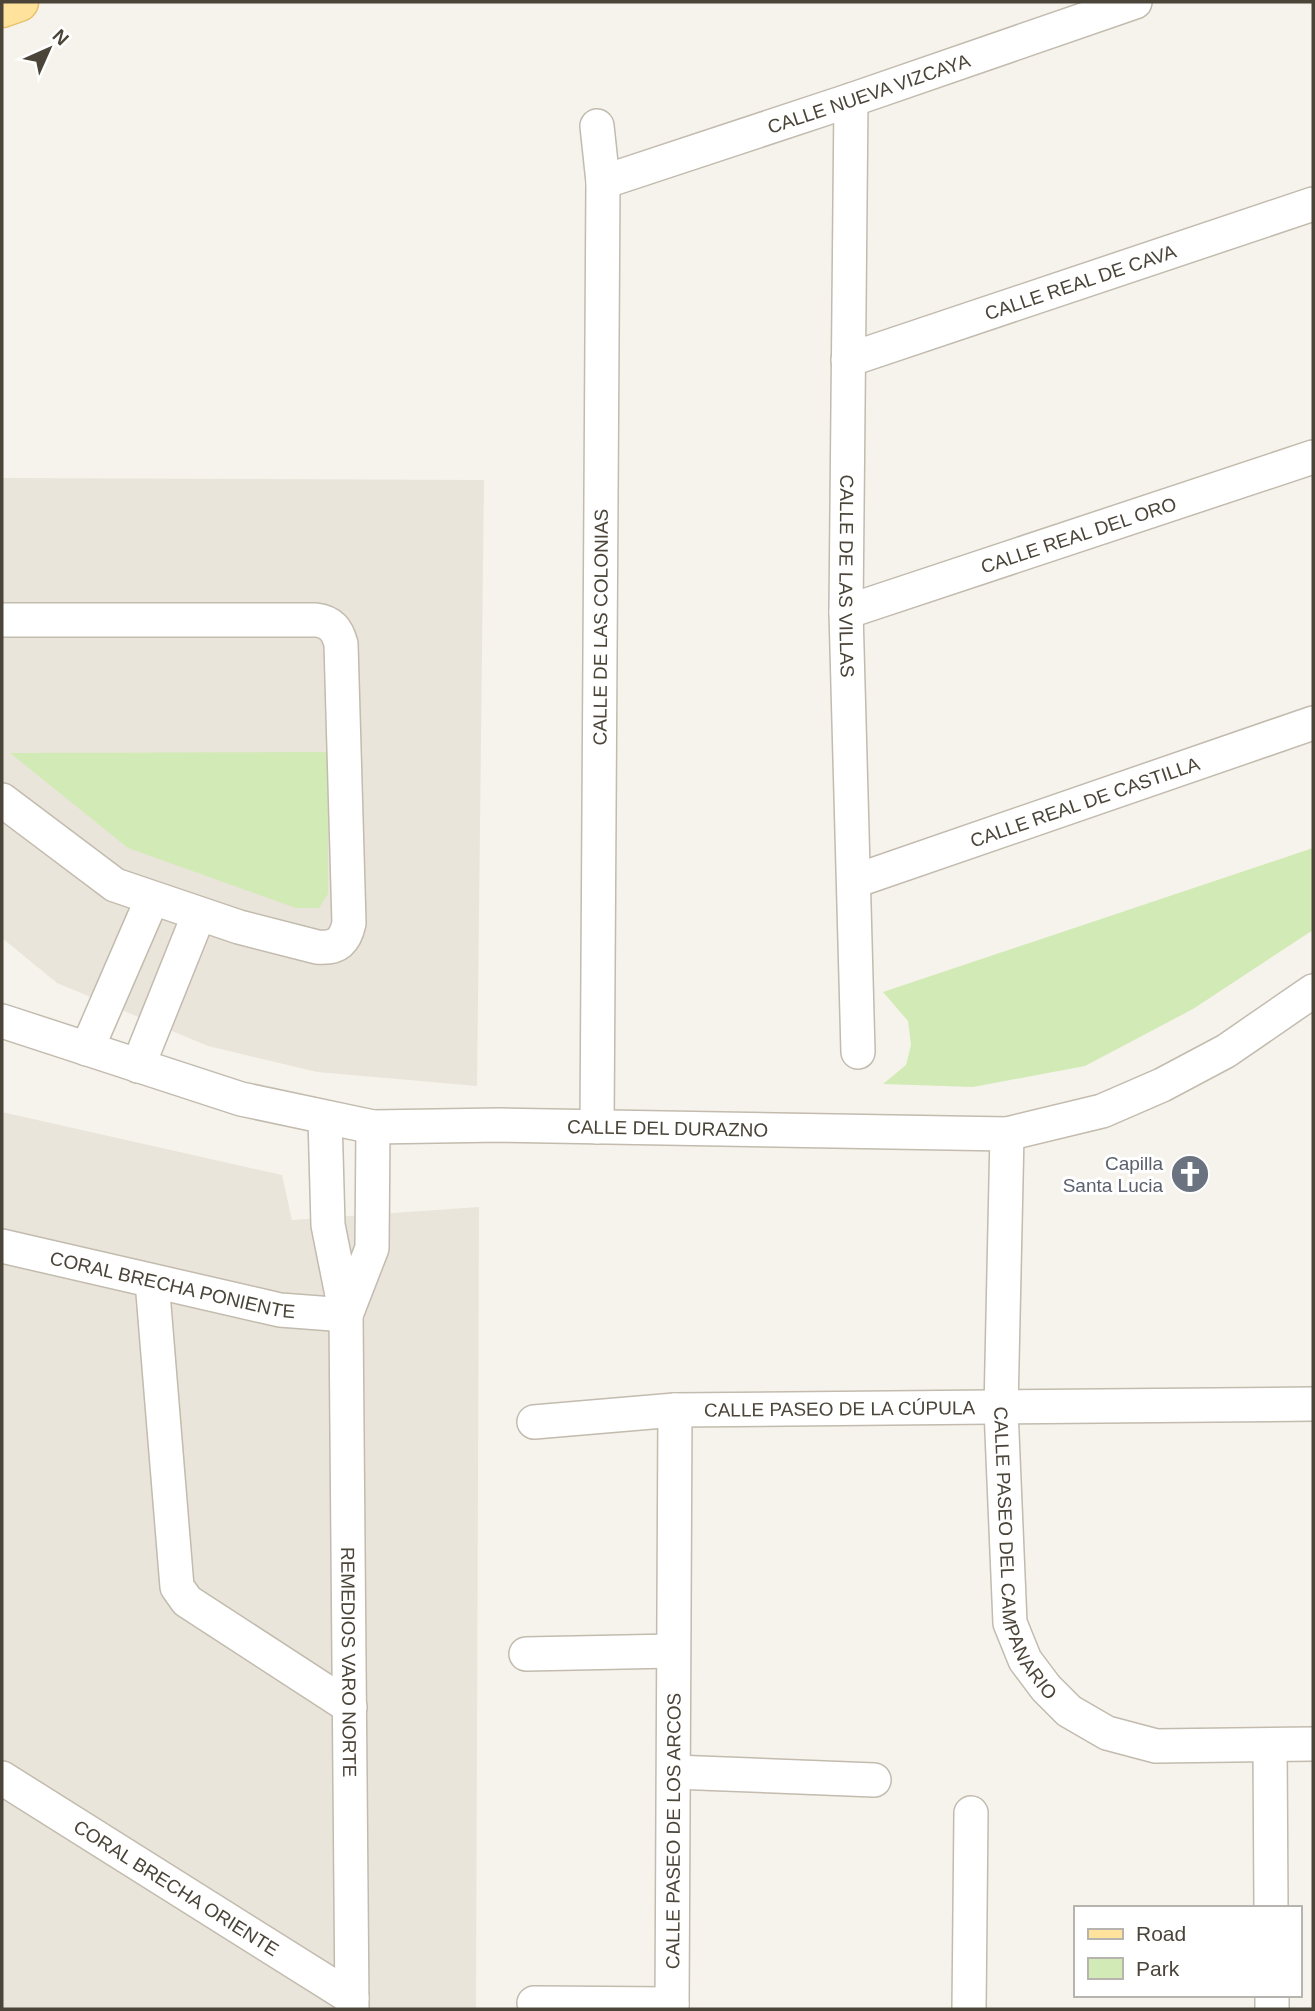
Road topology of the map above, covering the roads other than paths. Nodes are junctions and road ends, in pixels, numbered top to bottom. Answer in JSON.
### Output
{"nodes":[{"id":1,"x":19,"y":2,"type":"edge"},
{"id":2,"x":1135,"y":2,"type":"edge"},
{"id":3,"x":2,"y":8,"type":"edge"},
{"id":4,"x":851,"y":100,"type":"junction"},
{"id":5,"x":597,"y":126,"type":"dead end"},
{"id":6,"x":603,"y":182,"type":"junction"},
{"id":7,"x":1313,"y":204,"type":"edge"},
{"id":8,"x":848,"y":360,"type":"junction"},
{"id":9,"x":1313,"y":457,"type":"edge"},
{"id":10,"x":846,"y":612,"type":"junction"},
{"id":11,"x":2,"y":620,"type":"edge"},
{"id":12,"x":1313,"y":723,"type":"edge"},
{"id":13,"x":2,"y":800,"type":"edge"},
{"id":14,"x":855,"y":881,"type":"junction"},
{"id":15,"x":152,"y":899,"type":"junction"},
{"id":16,"x":200,"y":914,"type":"junction"},
{"id":17,"x":1313,"y":991,"type":"edge"},
{"id":18,"x":2,"y":1021,"type":"edge"},
{"id":19,"x":87,"y":1049,"type":"junction"},
{"id":20,"x":859,"y":1052,"type":"dead end"},
{"id":21,"x":138,"y":1066,"type":"junction"},
{"id":22,"x":326,"y":1118,"type":"junction"},
{"id":23,"x":373,"y":1126,"type":"junction"},
{"id":24,"x":597,"y":1127,"type":"junction"},
{"id":25,"x":1007,"y":1134,"type":"junction"},
{"id":26,"x":2,"y":1246,"type":"edge"},
{"id":27,"x":152,"y":1280,"type":"junction"},
{"id":28,"x":346,"y":1315,"type":"junction"},
{"id":29,"x":1313,"y":1405,"type":"edge"},
{"id":30,"x":1000,"y":1409,"type":"junction"},
{"id":31,"x":675,"y":1410,"type":"junction"},
{"id":32,"x":534,"y":1422,"type":"dead end"},
{"id":33,"x":673,"y":1651,"type":"junction"},
{"id":34,"x":526,"y":1654,"type":"dead end"},
{"id":35,"x":350,"y":1707,"type":"junction"},
{"id":36,"x":1270,"y":1745,"type":"junction"},
{"id":37,"x":1313,"y":1745,"type":"edge"},
{"id":38,"x":674,"y":1772,"type":"junction"},
{"id":39,"x":2,"y":1778,"type":"edge"},
{"id":40,"x":874,"y":1780,"type":"dead end"},
{"id":41,"x":971,"y":1813,"type":"dead end"},
{"id":42,"x":1271,"y":1906,"type":"edge"},
{"id":43,"x":534,"y":2003,"type":"dead end"},
{"id":44,"x":352,"y":2004,"type":"edge"},
{"id":45,"x":672,"y":2007,"type":"edge"},
{"id":46,"x":969,"y":2009,"type":"edge"}],
"edges":[{"from":1,"to":3,"type":"main road"},
{"from":2,"to":4,"type":"street","name":"CALLE NUEVA VIZCAYA"},
{"from":4,"to":6,"type":"street","name":"CALLE NUEVA VIZCAYA"},
{"from":4,"to":8,"type":"street","name":"CALLE DE LAS VILLAS"},
{"from":5,"to":6,"type":"street","name":"CALLE DE LAS COLONIAS"},
{"from":6,"to":24,"type":"street","name":"CALLE DE LAS COLONIAS"},
{"from":7,"to":8,"type":"street","name":"CALLE REAL DE CAVA"},
{"from":8,"to":10,"type":"street","name":"CALLE DE LAS VILLAS"},
{"from":9,"to":10,"type":"street","name":"CALLE REAL DEL ORO"},
{"from":10,"to":14,"type":"street","name":"CALLE DE LAS VILLAS"},
{"from":11,"to":16,"type":"street"},
{"from":12,"to":14,"type":"street","name":"CALLE REAL DE CASTILLA"},
{"from":13,"to":15,"type":"street"},
{"from":14,"to":20,"type":"street","name":"CALLE DE LAS VILLAS"},
{"from":15,"to":16,"type":"street"},
{"from":15,"to":19,"type":"street"},
{"from":16,"to":21,"type":"street"},
{"from":17,"to":25,"type":"street","name":"CALLE DEL DURAZNO"},
{"from":18,"to":19,"type":"street","name":"CALLE DEL DURAZNO"},
{"from":19,"to":21,"type":"street","name":"CALLE DEL DURAZNO"},
{"from":21,"to":22,"type":"street","name":"CALLE DEL DURAZNO"},
{"from":22,"to":23,"type":"street","name":"CALLE DEL DURAZNO"},
{"from":22,"to":28,"type":"street","name":"REMEDIOS VARO NORTE"},
{"from":23,"to":24,"type":"street","name":"CALLE DEL DURAZNO"},
{"from":23,"to":28,"type":"street","name":"REMEDIOS VARO NORTE"},
{"from":24,"to":25,"type":"street","name":"CALLE DEL DURAZNO"},
{"from":25,"to":30,"type":"street","name":"CALLE PASEO DEL CAMPANARIO"},
{"from":26,"to":27,"type":"street","name":"CORAL BRECHA PONIENTE"},
{"from":27,"to":28,"type":"street","name":"CORAL BRECHA PONIENTE"},
{"from":27,"to":35,"type":"street"},
{"from":28,"to":35,"type":"street","name":"REMEDIOS VARO NORTE"},
{"from":29,"to":30,"type":"street","name":"CALLE PASEO DE LA CÚPULA"},
{"from":30,"to":31,"type":"street","name":"CALLE PASEO DE LA CÚPULA"},
{"from":30,"to":36,"type":"street","name":"CALLE PASEO DEL CAMPANARIO"},
{"from":31,"to":32,"type":"street","name":"CALLE PASEO DE LA CÚPULA"},
{"from":31,"to":33,"type":"street","name":"CALLE PASEO DE LOS ARCOS"},
{"from":33,"to":34,"type":"street"},
{"from":33,"to":38,"type":"street","name":"CALLE PASEO DE LOS ARCOS"},
{"from":35,"to":44,"type":"street","name":"REMEDIOS VARO NORTE"},
{"from":36,"to":37,"type":"street","name":"CALLE PASEO DEL CAMPANARIO"},
{"from":36,"to":42,"type":"street"},
{"from":38,"to":40,"type":"street"},
{"from":38,"to":45,"type":"street","name":"CALLE PASEO DE LOS ARCOS"},
{"from":39,"to":44,"type":"street","name":"CORAL BRECHA ORIENTE"},
{"from":41,"to":46,"type":"street"},
{"from":43,"to":45,"type":"street"}]}
